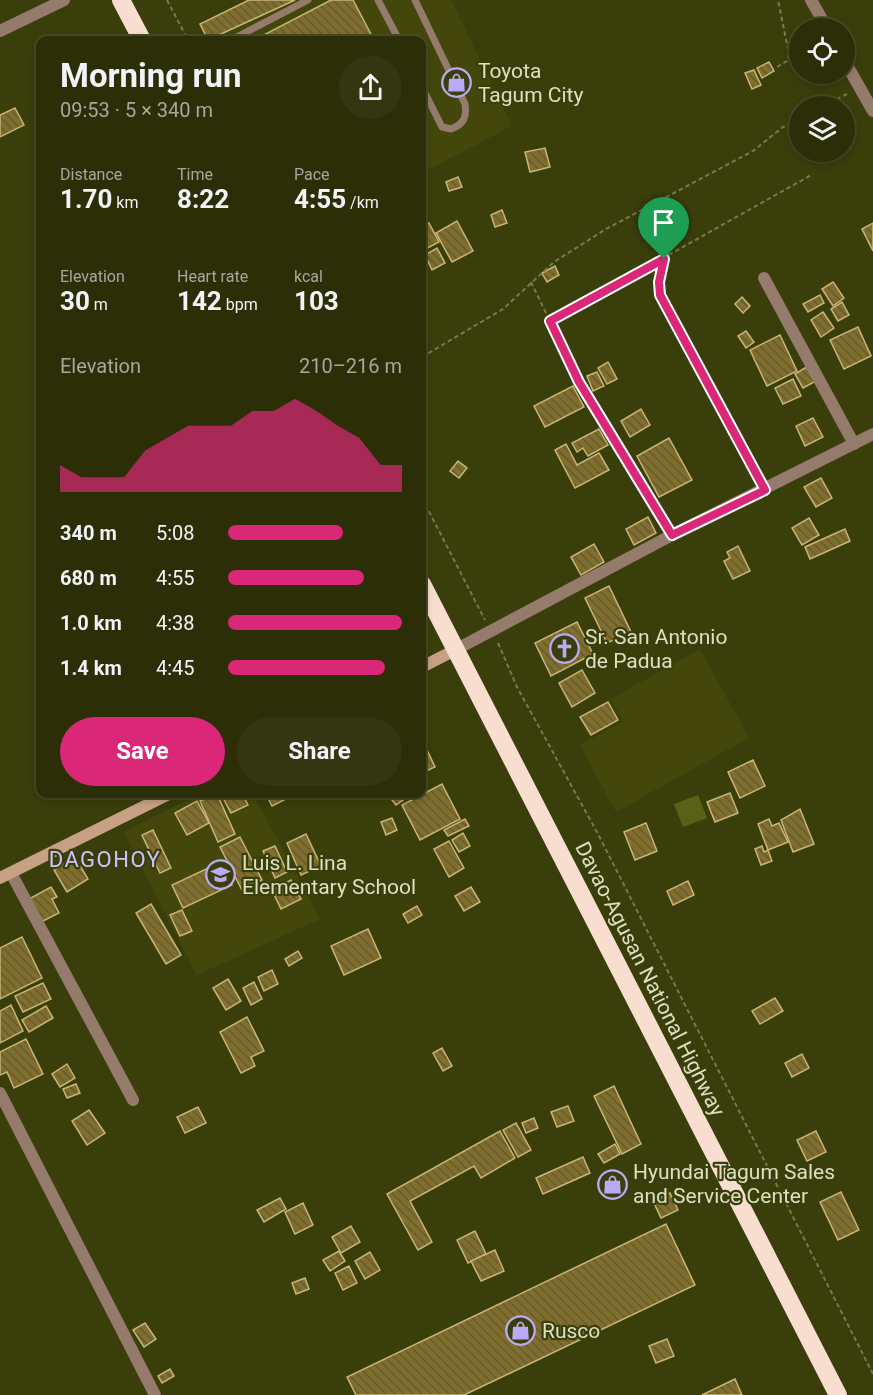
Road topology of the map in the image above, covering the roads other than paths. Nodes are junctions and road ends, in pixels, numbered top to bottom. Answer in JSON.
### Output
{"nodes":[{"id":1,"x":64,"y":0,"type":"edge"},
{"id":2,"x":122,"y":0,"type":"edge"},
{"id":3,"x":308,"y":0,"type":"edge"},
{"id":4,"x":378,"y":0,"type":"edge"},
{"id":5,"x":415,"y":0,"type":"edge"},
{"id":6,"x":811,"y":0,"type":"edge"},
{"id":7,"x":821,"y":18,"type":"edge"},
{"id":8,"x":0,"y":31,"type":"edge"},
{"id":9,"x":140,"y":36,"type":"edge"},
{"id":10,"x":239,"y":36,"type":"edge"},
{"id":11,"x":397,"y":36,"type":"edge"},
{"id":12,"x":855,"y":79,"type":"edge"},
{"id":13,"x":426,"y":95,"type":"edge"},
{"id":14,"x":873,"y":111,"type":"edge"},
{"id":15,"x":764,"y":278,"type":"dead end"},
{"id":16,"x":579,"y":382,"type":"road end"},
{"id":17,"x":873,"y":434,"type":"edge"},
{"id":18,"x":854,"y":444,"type":"junction"},
{"id":19,"x":672,"y":535,"type":"junction"},
{"id":20,"x":426,"y":592,"type":"edge"},
{"id":21,"x":455,"y":650,"type":"junction"},
{"id":22,"x":426,"y":665,"type":"edge"},
{"id":23,"x":161,"y":798,"type":"edge"},
{"id":24,"x":5,"y":875,"type":"edge"},
{"id":25,"x":0,"y":1093,"type":"edge"},
{"id":26,"x":133,"y":1100,"type":"dead end"},
{"id":27,"x":155,"y":1395,"type":"edge"},
{"id":28,"x":838,"y":1395,"type":"edge"}],
"edges":[{"from":1,"to":8,"type":"street"},
{"from":2,"to":9,"type":"highway"},
{"from":3,"to":10,"type":"lane"},
{"from":4,"to":11,"type":"lane"},
{"from":5,"to":13,"type":"lane"},
{"from":6,"to":7,"type":"street"},
{"from":12,"to":14,"type":"street"},
{"from":15,"to":18,"type":"street"},
{"from":16,"to":19,"type":"street"},
{"from":17,"to":18,"type":"street"},
{"from":18,"to":19,"type":"street"},
{"from":19,"to":21,"type":"street"},
{"from":20,"to":21,"type":"highway","name":"Davao-Agusan National Highway"},
{"from":21,"to":22,"type":"street"},
{"from":21,"to":28,"type":"highway","name":"Davao-Agusan National Highway"},
{"from":23,"to":24,"type":"street"},
{"from":24,"to":26,"type":"street"},
{"from":25,"to":27,"type":"street"}]}
